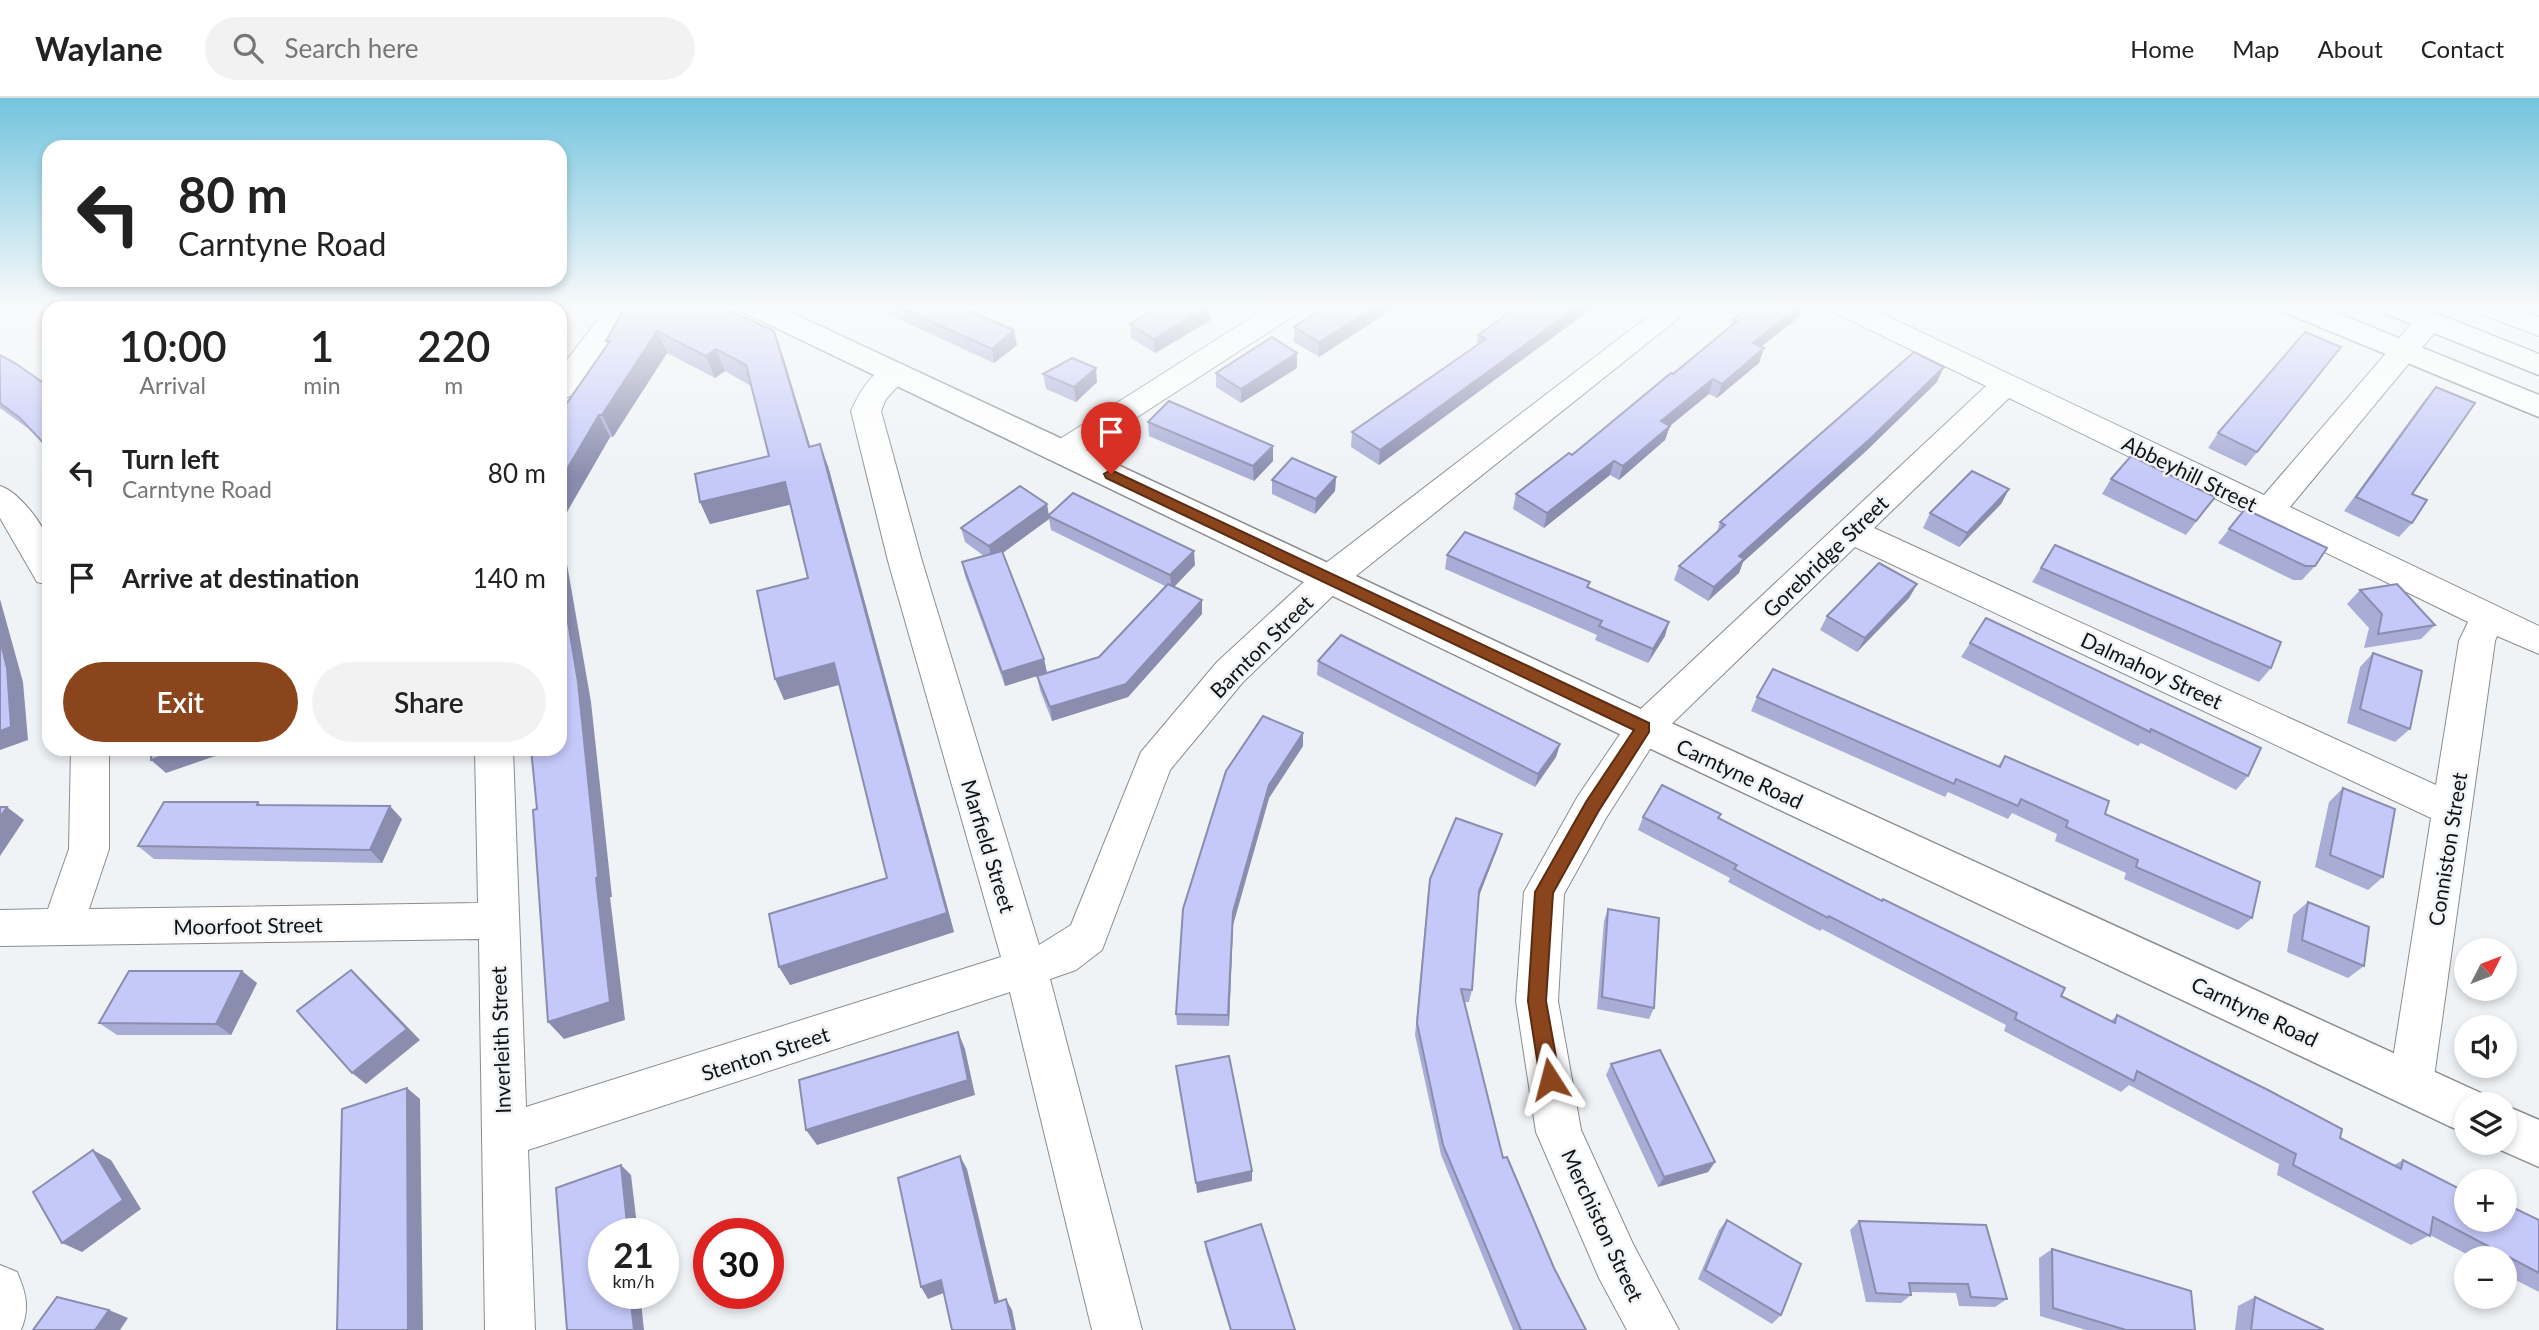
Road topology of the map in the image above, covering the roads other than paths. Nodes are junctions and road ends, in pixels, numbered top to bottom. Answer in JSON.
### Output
{"nodes":[{"id":1,"x":580,"y":362,"type":"edge"},
{"id":2,"x":873,"y":362,"type":"edge"},
{"id":3,"x":1193,"y":362,"type":"edge"},
{"id":4,"x":1607,"y":362,"type":"edge"},
{"id":5,"x":1961,"y":362,"type":"edge"},
{"id":6,"x":2395,"y":362,"type":"edge"},
{"id":7,"x":2430,"y":362,"type":"edge"},
{"id":8,"x":895,"y":373,"type":"junction"},
{"id":9,"x":567,"y":380,"type":"edge"},
{"id":10,"x":2006,"y":384,"type":"junction"},
{"id":11,"x":2539,"y":407,"type":"edge"},
{"id":12,"x":1063,"y":451,"type":"junction"},
{"id":13,"x":0,"y":497,"type":"edge"},
{"id":14,"x":2269,"y":511,"type":"junction"},
{"id":15,"x":1851,"y":531,"type":"junction"},
{"id":16,"x":42,"y":561,"type":"edge"},
{"id":17,"x":1330,"y":578,"type":"junction"},
{"id":18,"x":2487,"y":617,"type":"junction"},
{"id":19,"x":2539,"y":641,"type":"edge"},
{"id":20,"x":1644,"y":728,"type":"junction"},
{"id":21,"x":90,"y":756,"type":"edge"},
{"id":22,"x":494,"y":756,"type":"edge"},
{"id":23,"x":2454,"y":810,"type":"junction"},
{"id":24,"x":496,"y":922,"type":"junction"},
{"id":25,"x":62,"y":927,"type":"junction"},
{"id":26,"x":0,"y":928,"type":"edge"},
{"id":27,"x":1026,"y":970,"type":"junction"},
{"id":28,"x":2411,"y":1084,"type":"junction"},
{"id":29,"x":2454,"y":1104,"type":"edge"},
{"id":30,"x":2517,"y":1134,"type":"edge"},
{"id":31,"x":504,"y":1136,"type":"junction"},
{"id":32,"x":2539,"y":1144,"type":"edge"},
{"id":33,"x":0,"y":1289,"type":"edge"},
{"id":34,"x":0,"y":1320,"type":"edge"},
{"id":35,"x":510,"y":1330,"type":"edge"},
{"id":36,"x":1116,"y":1330,"type":"edge"},
{"id":37,"x":1654,"y":1330,"type":"edge"}],
"edges":[{"from":1,"to":9,"type":"street"},
{"from":2,"to":8,"type":"street","name":"Carntyne Road"},
{"from":3,"to":12,"type":"street"},
{"from":4,"to":17,"type":"street","name":"Barnton Street"},
{"from":5,"to":10,"type":"street","name":"Abbeyhill Street"},
{"from":6,"to":14,"type":"street"},
{"from":7,"to":11,"type":"street"},
{"from":8,"to":12,"type":"street","name":"Carntyne Road"},
{"from":8,"to":27,"type":"street","name":"Marfield Street"},
{"from":10,"to":14,"type":"street","name":"Abbeyhill Street"},
{"from":10,"to":15,"type":"street","name":"Gorebridge Street"},
{"from":12,"to":17,"type":"street","name":"Carntyne Road"},
{"from":13,"to":16,"type":"street"},
{"from":14,"to":18,"type":"street","name":"Abbeyhill Street"},
{"from":15,"to":20,"type":"street","name":"Gorebridge Street"},
{"from":15,"to":23,"type":"street","name":"Dalmahoy Street"},
{"from":17,"to":20,"type":"street","name":"Carntyne Road"},
{"from":17,"to":27,"type":"street","name":"Barnton Street"},
{"from":18,"to":19,"type":"street","name":"Abbeyhill Street"},
{"from":18,"to":23,"type":"street","name":"Conniston Street"},
{"from":20,"to":28,"type":"street","name":"Carntyne Road"},
{"from":20,"to":37,"type":"street","name":"Merchiston Street"},
{"from":21,"to":25,"type":"street"},
{"from":22,"to":24,"type":"street","name":"Inverleith Street"},
{"from":23,"to":28,"type":"street","name":"Conniston Street"},
{"from":24,"to":25,"type":"street","name":"Moorfoot Street"},
{"from":24,"to":31,"type":"street","name":"Inverleith Street"},
{"from":25,"to":26,"type":"street","name":"Moorfoot Street"},
{"from":27,"to":31,"type":"street","name":"Stenton Street"},
{"from":27,"to":36,"type":"street","name":"Marfield Street"},
{"from":28,"to":29,"type":"street","name":"Carntyne Road"},
{"from":30,"to":32,"type":"street"},
{"from":31,"to":35,"type":"street","name":"Inverleith Street"},
{"from":33,"to":34,"type":"street"}]}
